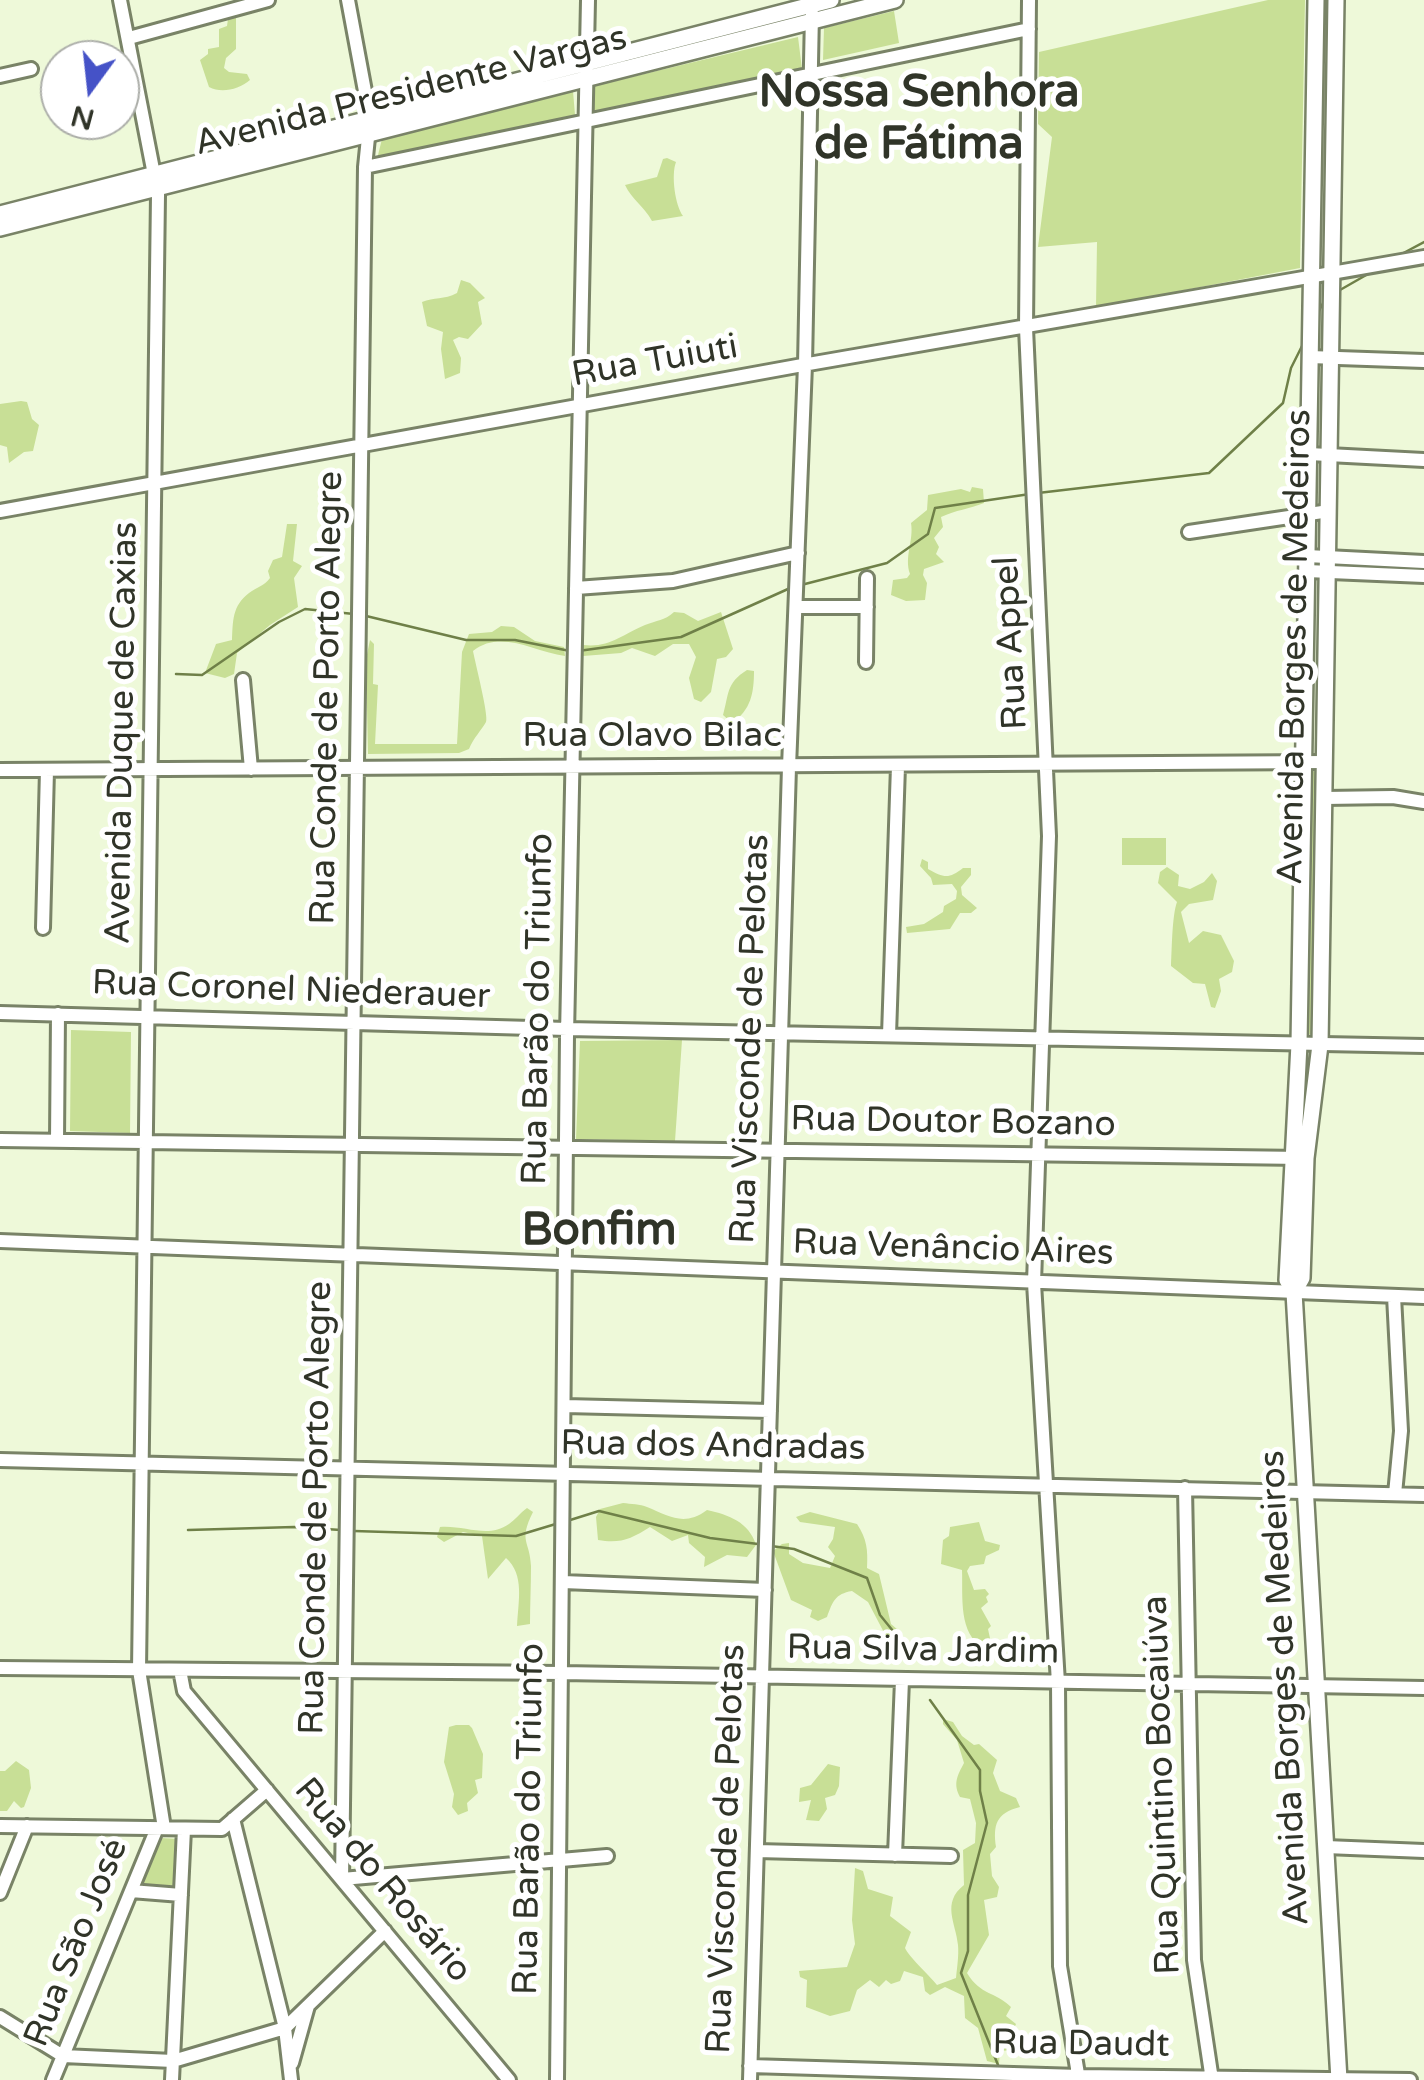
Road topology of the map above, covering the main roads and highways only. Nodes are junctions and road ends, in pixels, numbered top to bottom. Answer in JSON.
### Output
{"nodes":[{"id":1,"x":831,"y":0,"type":"edge"},
{"id":2,"x":895,"y":0,"type":"edge"},
{"id":3,"x":1316,"y":0,"type":"edge"},
{"id":4,"x":1336,"y":0,"type":"edge"},
{"id":5,"x":811,"y":9,"type":"edge"},
{"id":6,"x":156,"y":181,"type":"junction"},
{"id":7,"x":1334,"y":188,"type":"junction"},
{"id":8,"x":1313,"y":189,"type":"junction"},
{"id":9,"x":0,"y":214,"type":"edge"},
{"id":10,"x":0,"y":228,"type":"edge"},
{"id":11,"x":1322,"y":275,"type":"junction"},
{"id":12,"x":1300,"y":1158,"type":"junction"},
{"id":13,"x":1339,"y":2080,"type":"edge"}],
"edges":[{"from":1,"to":5,"type":"main road","name":"Avenida Presidente Vargas"},
{"from":2,"to":5,"type":"main road","name":"Avenida Presidente Vargas"},
{"from":3,"to":8,"type":"main road","name":"Avenida Borges de Medeiros"},
{"from":4,"to":7,"type":"main road","name":"Avenida Borges de Medeiros"},
{"from":5,"to":6,"type":"main road","name":"Avenida Presidente Vargas"},
{"from":6,"to":9,"type":"main road","name":"Avenida Presidente Vargas"},
{"from":6,"to":10,"type":"main road","name":"Avenida Presidente Vargas"},
{"from":7,"to":8,"type":"main road"},
{"from":7,"to":11,"type":"main road","name":"Avenida Borges de Medeiros"},
{"from":8,"to":11,"type":"main road","name":"Avenida Borges de Medeiros"},
{"from":11,"to":12,"type":"main road","name":"Avenida Borges de Medeiros"},
{"from":11,"to":12,"type":"main road","name":"Avenida Borges de Medeiros"},
{"from":12,"to":13,"type":"main road","name":"Avenida Borges de Medeiros"}]}
